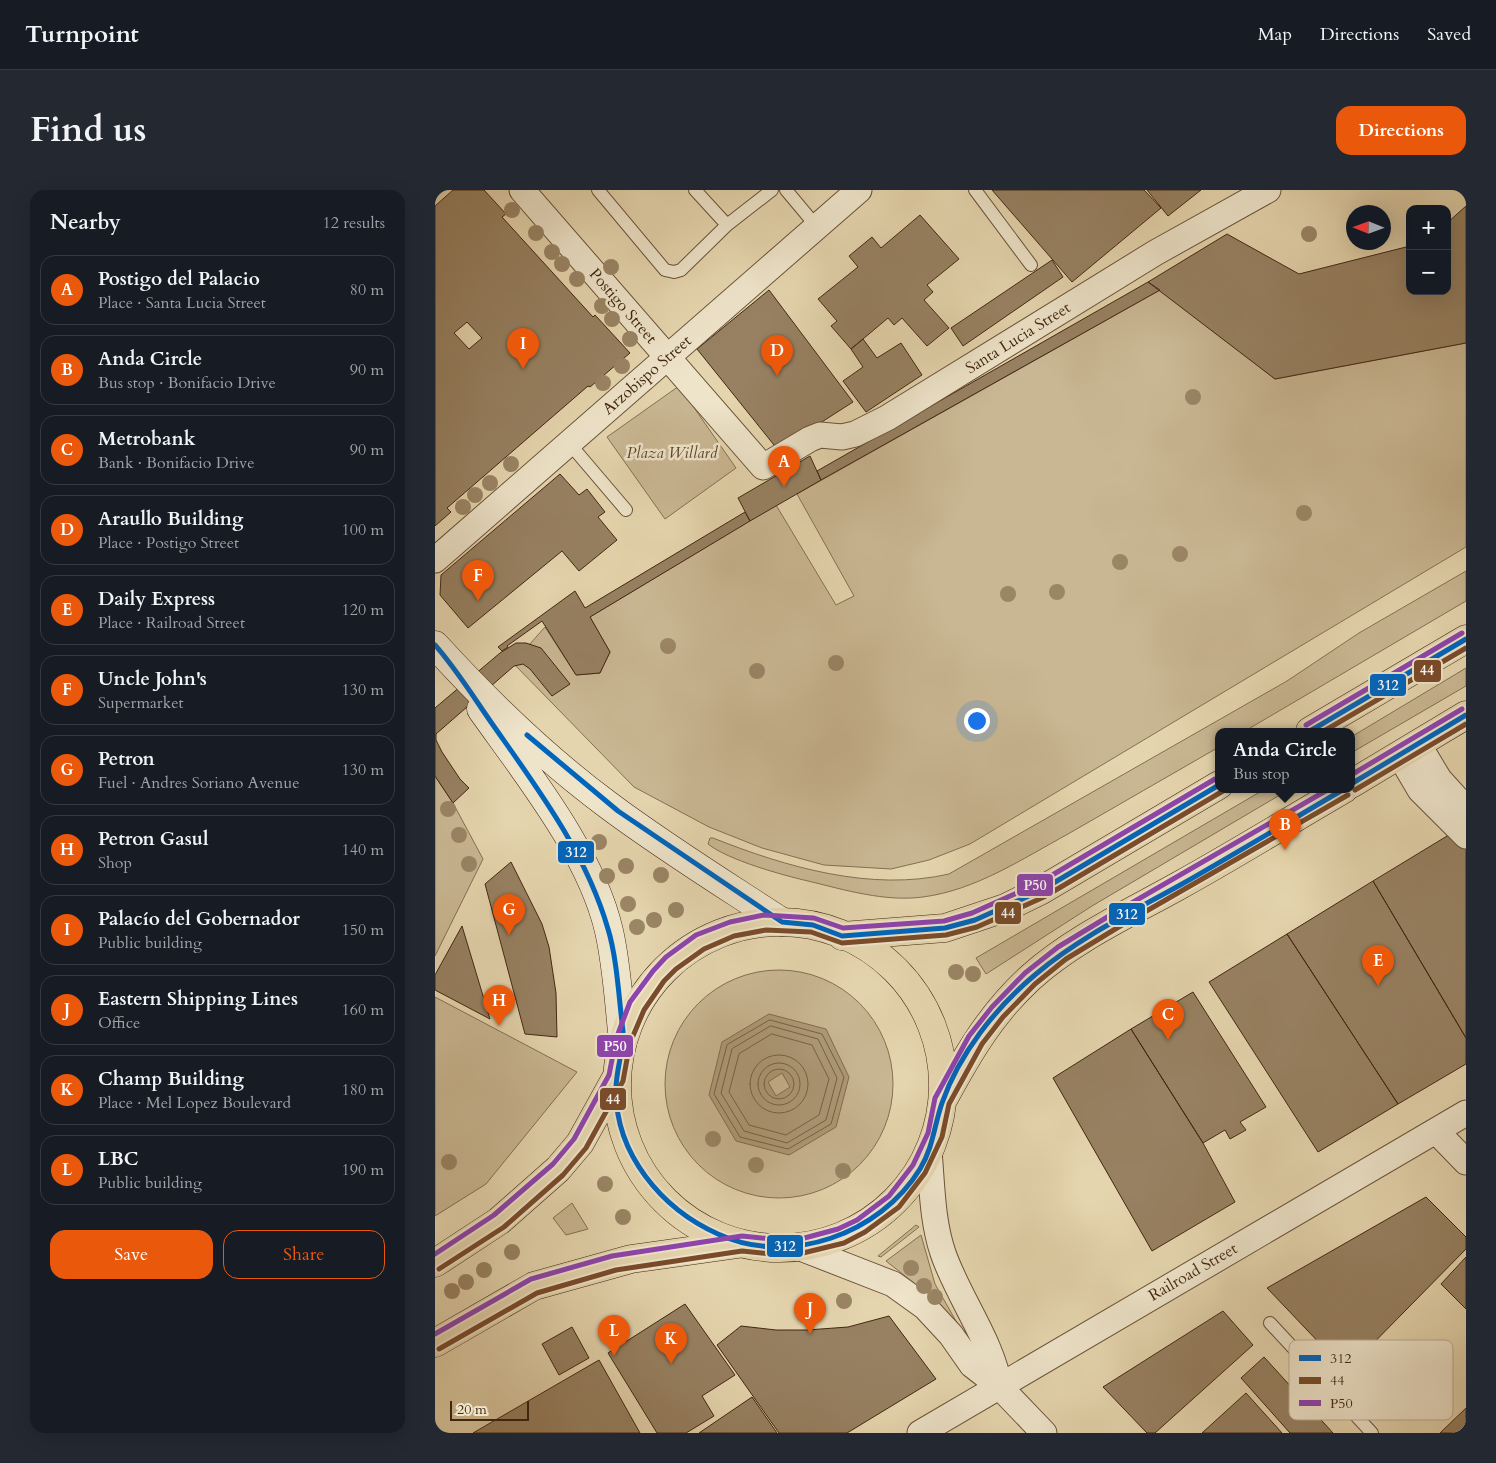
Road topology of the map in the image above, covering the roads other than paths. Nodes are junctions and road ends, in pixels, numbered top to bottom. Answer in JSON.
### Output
{"nodes":[{"id":1,"x":522,"y":190,"type":"edge"},
{"id":2,"x":598,"y":190,"type":"edge"},
{"id":3,"x":695,"y":190,"type":"edge"},
{"id":4,"x":772,"y":190,"type":"edge"},
{"id":5,"x":786,"y":190,"type":"edge"},
{"id":6,"x":859,"y":190,"type":"edge"},
{"id":7,"x":975,"y":190,"type":"edge"},
{"id":8,"x":1269,"y":190,"type":"edge"},
{"id":9,"x":727,"y":226,"type":"junction"},
{"id":10,"x":817,"y":227,"type":"junction"},
{"id":11,"x":1031,"y":265,"type":"dead end"},
{"id":12,"x":667,"y":357,"type":"junction"},
{"id":13,"x":569,"y":443,"type":"junction"},
{"id":14,"x":763,"y":467,"type":"joint"},
{"id":15,"x":626,"y":510,"type":"dead end"},
{"id":16,"x":435,"y":560,"type":"edge"},
{"id":17,"x":1466,"y":639,"type":"edge"},
{"id":18,"x":435,"y":645,"type":"edge"},
{"id":19,"x":457,"y":669,"type":"junction"},
{"id":20,"x":1466,"y":715,"type":"edge"},
{"id":21,"x":1315,"y":728,"type":"edge"},
{"id":22,"x":1409,"y":750,"type":"junction"},
{"id":23,"x":1355,"y":782,"type":"edge"},
{"id":24,"x":1215,"y":787,"type":"edge"},
{"id":25,"x":1337,"y":793,"type":"edge"},
{"id":26,"x":1466,"y":809,"type":"edge"},
{"id":27,"x":1466,"y":836,"type":"edge"},
{"id":28,"x":782,"y":922,"type":"junction"},
{"id":29,"x":842,"y":936,"type":"junction"},
{"id":30,"x":623,"y":1041,"type":"junction"},
{"id":31,"x":616,"y":1078,"type":"junction"},
{"id":32,"x":942,"y":1101,"type":"junction"},
{"id":33,"x":1466,"y":1113,"type":"edge"},
{"id":34,"x":1436,"y":1131,"type":"junction"},
{"id":35,"x":929,"y":1151,"type":"junction"},
{"id":36,"x":1466,"y":1162,"type":"edge"},
{"id":37,"x":742,"y":1244,"type":"junction"},
{"id":38,"x":799,"y":1247,"type":"junction"},
{"id":39,"x":435,"y":1263,"type":"edge"},
{"id":40,"x":1270,"y":1323,"type":"dead end"},
{"id":41,"x":435,"y":1343,"type":"edge"},
{"id":42,"x":1289,"y":1343,"type":"edge"},
{"id":43,"x":999,"y":1386,"type":"junction"},
{"id":44,"x":1360,"y":1420,"type":"edge"},
{"id":45,"x":920,"y":1433,"type":"edge"},
{"id":46,"x":1044,"y":1433,"type":"edge"},
{"id":47,"x":1372,"y":1433,"type":"edge"}],
"edges":[{"from":1,"to":12,"type":"street","name":"Postigo Street"},
{"from":2,"to":9,"type":"lane"},
{"from":3,"to":9,"type":"lane"},
{"from":4,"to":9,"type":"lane"},
{"from":5,"to":10,"type":"lane"},
{"from":6,"to":10,"type":"street","name":"Arzobispo Street"},
{"from":7,"to":11,"type":"lane"},
{"from":8,"to":14,"type":"street","name":"Santa Lucia Street"},
{"from":10,"to":12,"type":"street","name":"Arzobispo Street"},
{"from":12,"to":13,"type":"street","name":"Arzobispo Street"},
{"from":12,"to":14,"type":"street","name":"Postigo Street"},
{"from":13,"to":15,"type":"lane"},
{"from":13,"to":16,"type":"street","name":"Arzobispo Street"},
{"from":17,"to":21,"type":"highway"},
{"from":18,"to":19,"type":"street"},
{"from":19,"to":28,"type":"street"},
{"from":19,"to":30,"type":"street"},
{"from":20,"to":22,"type":"highway"},
{"from":22,"to":23,"type":"highway"},
{"from":22,"to":26,"type":"street"},
{"from":22,"to":27,"type":"street"},
{"from":24,"to":29,"type":"highway"},
{"from":25,"to":32,"type":"highway"},
{"from":28,"to":29,"type":"highway"},
{"from":28,"to":30,"type":"highway"},
{"from":29,"to":32,"type":"highway"},
{"from":30,"to":31,"type":"highway"},
{"from":31,"to":37,"type":"highway"},
{"from":31,"to":39,"type":"highway"},
{"from":32,"to":35,"type":"highway"},
{"from":33,"to":34,"type":"street","name":"Railroad Street"},
{"from":34,"to":36,"type":"street"},
{"from":34,"to":43,"type":"street","name":"Railroad Street"},
{"from":35,"to":38,"type":"highway"},
{"from":35,"to":43,"type":"street"},
{"from":37,"to":38,"type":"highway"},
{"from":37,"to":41,"type":"highway"},
{"from":38,"to":43,"type":"street"},
{"from":40,"to":42,"type":"lane"},
{"from":43,"to":45,"type":"street","name":"Railroad Street"},
{"from":43,"to":46,"type":"street"},
{"from":44,"to":47,"type":"lane"}]}
